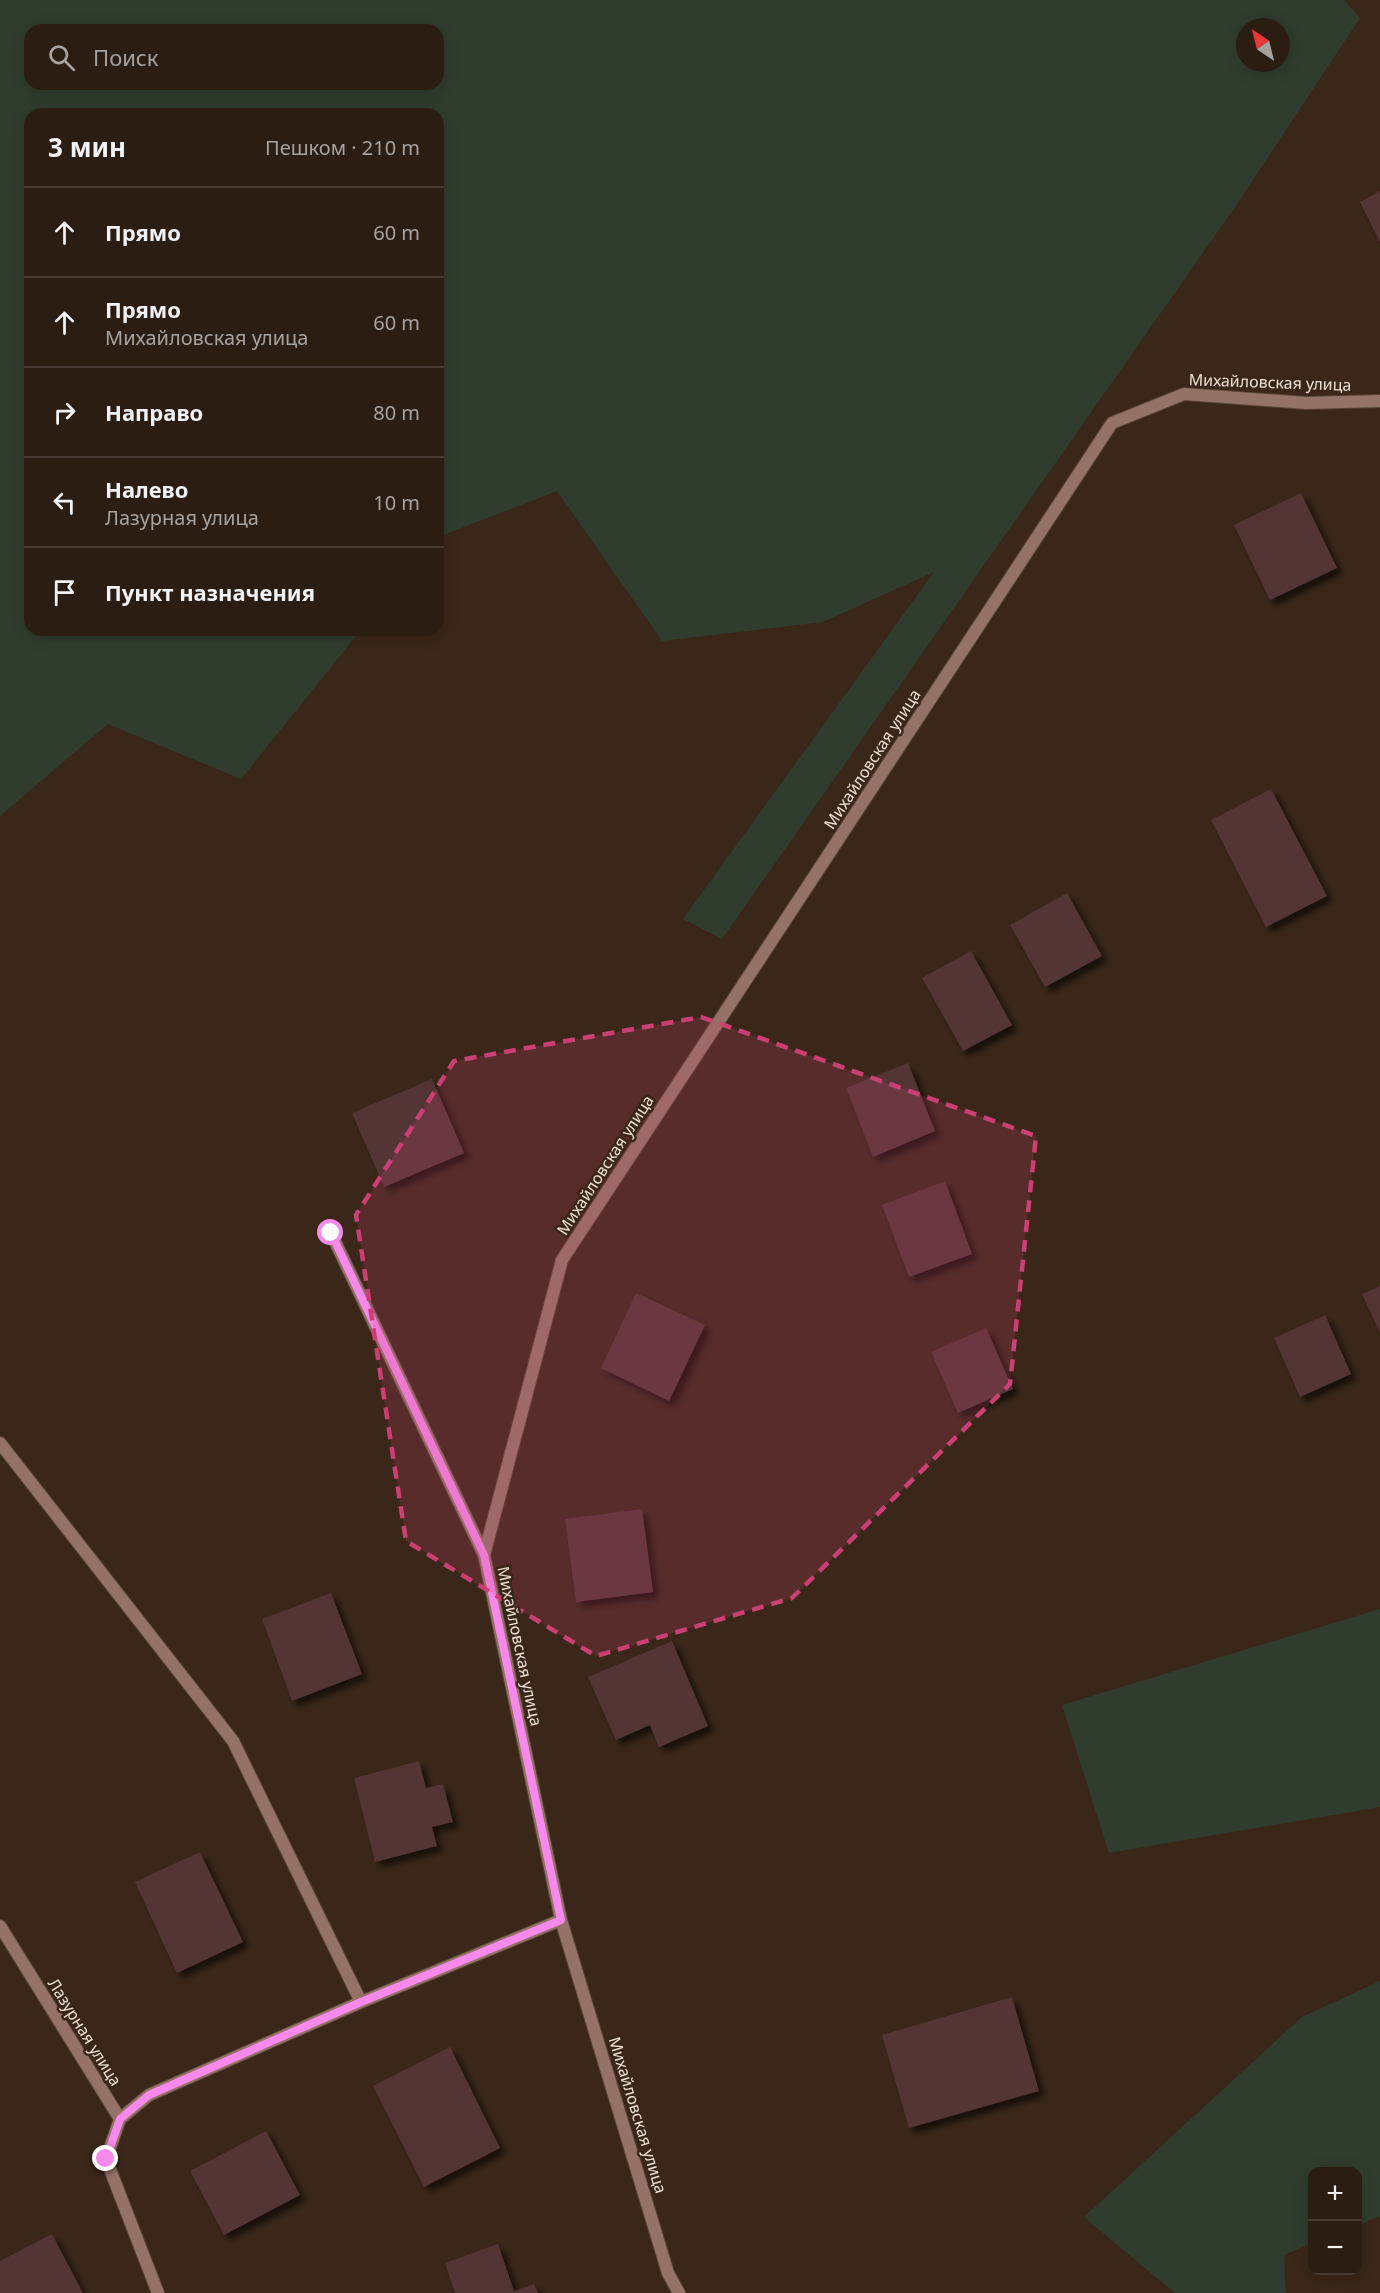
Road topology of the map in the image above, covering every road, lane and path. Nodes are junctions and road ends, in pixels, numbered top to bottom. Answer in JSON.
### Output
{"nodes":[{"id":1,"x":1380,"y":401,"type":"edge"},
{"id":2,"x":331,"y":1233,"type":"dead end"},
{"id":3,"x":0,"y":1443,"type":"edge"},
{"id":4,"x":484,"y":1555,"type":"junction"},
{"id":5,"x":561,"y":1920,"type":"junction"},
{"id":6,"x":0,"y":1926,"type":"edge"},
{"id":7,"x":361,"y":2002,"type":"junction"},
{"id":8,"x":120,"y":2119,"type":"junction"},
{"id":9,"x":158,"y":2293,"type":"edge"},
{"id":10,"x":680,"y":2293,"type":"edge"}],
"edges":[{"from":1,"to":4,"type":"street","name":"Михайловская улица"},
{"from":2,"to":4,"type":"street"},
{"from":3,"to":7,"type":"street"},
{"from":4,"to":5,"type":"street","name":"Михайловская улица"},
{"from":5,"to":7,"type":"street"},
{"from":5,"to":10,"type":"street","name":"Михайловская улица"},
{"from":6,"to":8,"type":"street","name":"Лазурная улица"},
{"from":7,"to":8,"type":"street"},
{"from":8,"to":9,"type":"street"}]}
